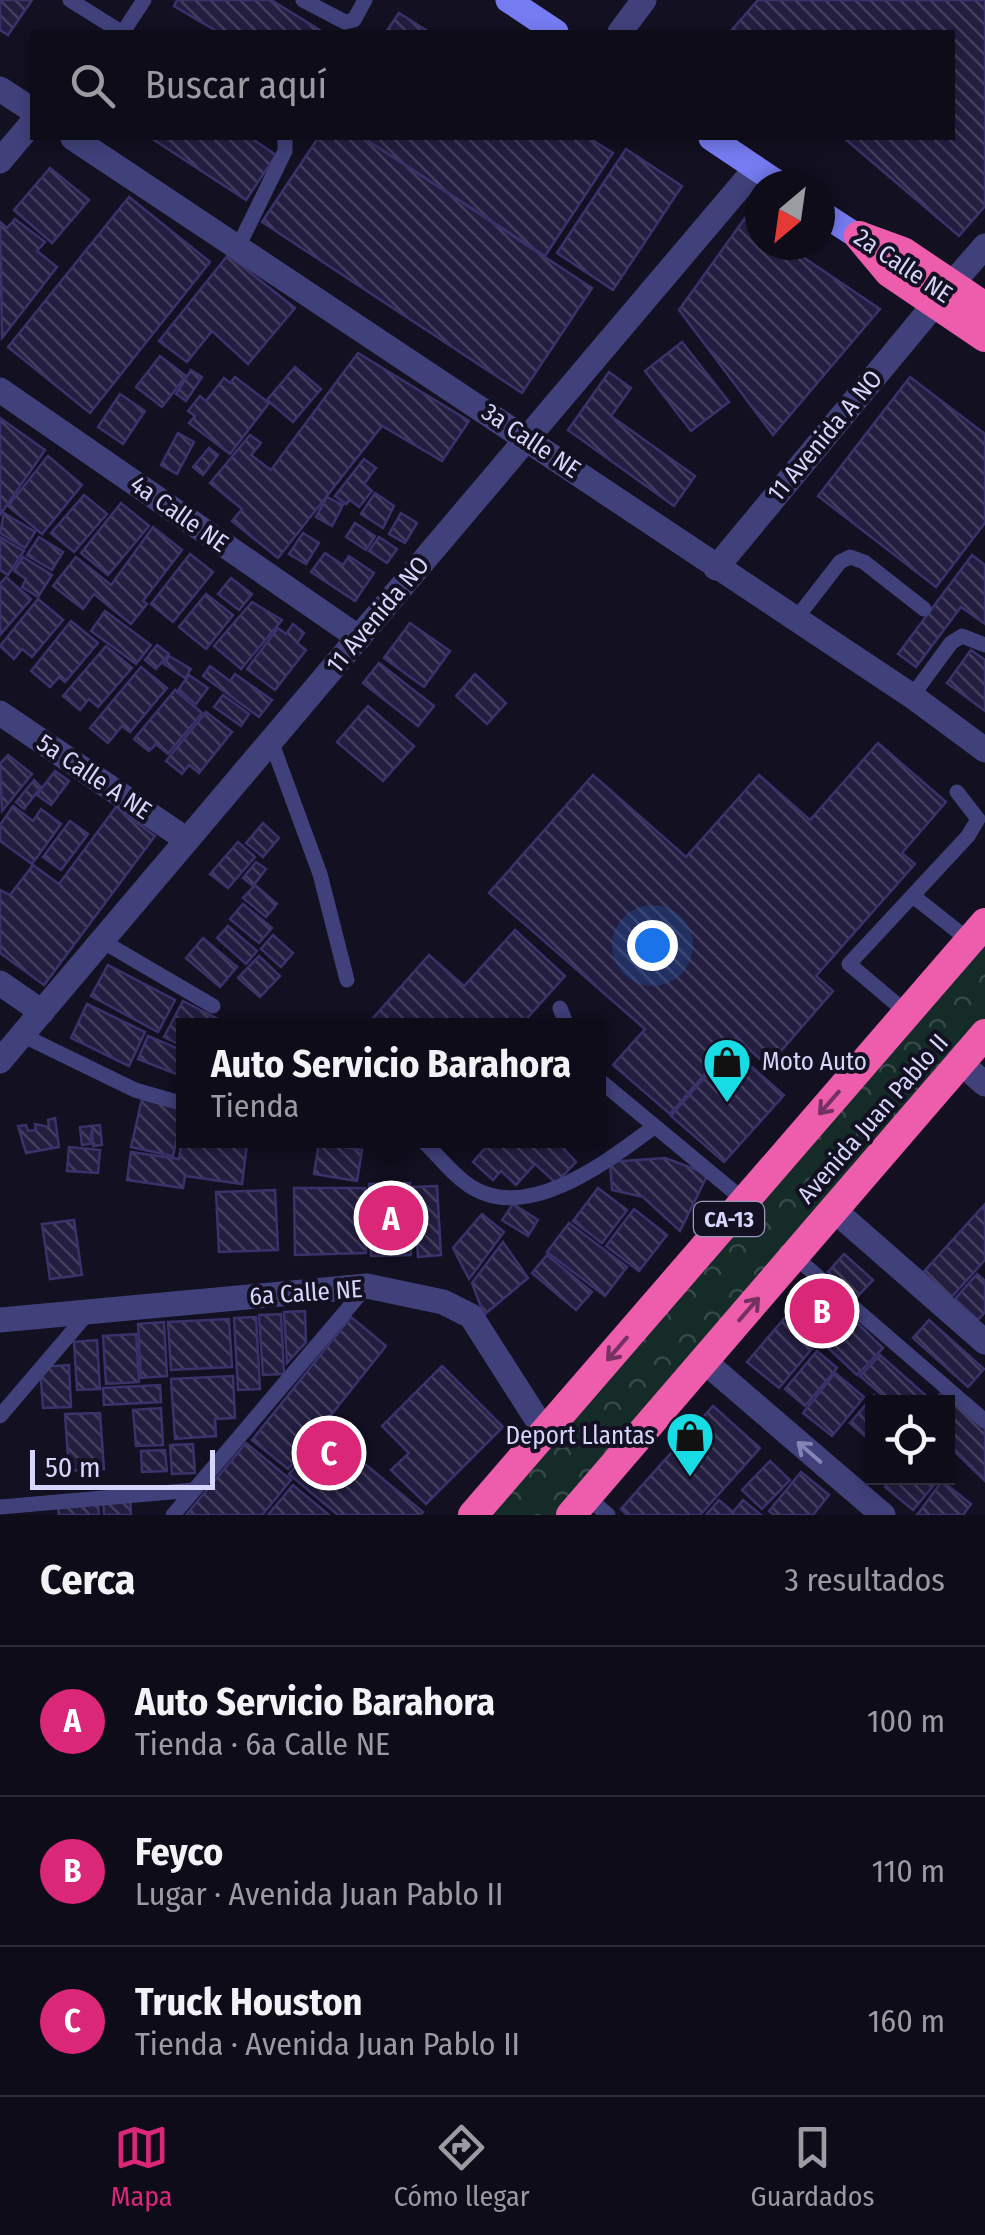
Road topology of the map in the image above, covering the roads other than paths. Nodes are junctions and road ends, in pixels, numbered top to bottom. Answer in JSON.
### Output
{"nodes":[{"id":1,"x":70,"y":0,"type":"edge"},
{"id":2,"x":144,"y":0,"type":"edge"},
{"id":3,"x":304,"y":0,"type":"edge"},
{"id":4,"x":366,"y":0,"type":"edge"},
{"id":5,"x":508,"y":0,"type":"edge"},
{"id":6,"x":644,"y":0,"type":"edge"},
{"id":7,"x":119,"y":30,"type":"edge"},
{"id":8,"x":123,"y":30,"type":"edge"},
{"id":9,"x":553,"y":30,"type":"edge"},
{"id":10,"x":622,"y":30,"type":"edge"},
{"id":11,"x":0,"y":89,"type":"edge"},
{"id":12,"x":30,"y":109,"type":"edge"},
{"id":13,"x":30,"y":125,"type":"edge"},
{"id":14,"x":76,"y":140,"type":"edge"},
{"id":15,"x":285,"y":140,"type":"edge"},
{"id":16,"x":714,"y":140,"type":"edge"},
{"id":17,"x":0,"y":161,"type":"edge"},
{"id":18,"x":756,"y":168,"type":"junction"},
{"id":19,"x":759,"y":170,"type":"edge"},
{"id":20,"x":835,"y":221,"type":"edge"},
{"id":21,"x":859,"y":236,"type":"junction"},
{"id":22,"x":238,"y":245,"type":"junction"},
{"id":23,"x":985,"y":246,"type":"edge"},
{"id":24,"x":943,"y":294,"type":"junction"},
{"id":25,"x":985,"y":306,"type":"edge"},
{"id":26,"x":985,"y":321,"type":"edge"},
{"id":27,"x":985,"y":336,"type":"edge"},
{"id":28,"x":0,"y":390,"type":"edge"},
{"id":29,"x":528,"y":438,"type":"junction"},
{"id":30,"x":716,"y":568,"type":"junction"},
{"id":31,"x":924,"y":609,"type":"dead end"},
{"id":32,"x":796,"y":620,"type":"junction"},
{"id":33,"x":359,"y":638,"type":"junction"},
{"id":34,"x":985,"y":645,"type":"edge"},
{"id":35,"x":912,"y":696,"type":"junction"},
{"id":36,"x":0,"y":713,"type":"edge"},
{"id":37,"x":271,"y":741,"type":"junction"},
{"id":38,"x":985,"y":750,"type":"edge"},
{"id":39,"x":957,"y":792,"type":"dead end"},
{"id":40,"x":187,"y":840,"type":"junction"},
{"id":41,"x":913,"y":896,"type":"junction"},
{"id":42,"x":978,"y":932,"type":"edge"},
{"id":43,"x":102,"y":941,"type":"junction"},
{"id":44,"x":347,"y":980,"type":"dead end"},
{"id":45,"x":0,"y":983,"type":"edge"},
{"id":46,"x":212,"y":1006,"type":"dead end"},
{"id":47,"x":560,"y":1008,"type":"dead end"},
{"id":48,"x":42,"y":1012,"type":"junction"},
{"id":49,"x":907,"y":1013,"type":"junction"},
{"id":50,"x":564,"y":1018,"type":"edge"},
{"id":51,"x":985,"y":1034,"type":"edge"},
{"id":52,"x":22,"y":1035,"type":"junction"},
{"id":53,"x":0,"y":1061,"type":"edge"},
{"id":54,"x":960,"y":1063,"type":"junction"},
{"id":55,"x":985,"y":1084,"type":"edge"},
{"id":56,"x":606,"y":1086,"type":"edge"},
{"id":57,"x":176,"y":1102,"type":"edge"},
{"id":58,"x":654,"y":1127,"type":"junction"},
{"id":59,"x":430,"y":1148,"type":"edge"},
{"id":60,"x":745,"y":1201,"type":"junction"},
{"id":61,"x":834,"y":1210,"type":"junction"},
{"id":62,"x":794,"y":1256,"type":"junction"},
{"id":63,"x":368,"y":1286,"type":"junction"},
{"id":64,"x":91,"y":1310,"type":"junction"},
{"id":65,"x":0,"y":1320,"type":"edge"},
{"id":66,"x":985,"y":1342,"type":"edge"},
{"id":67,"x":704,"y":1361,"type":"junction"},
{"id":68,"x":0,"y":1416,"type":"edge"},
{"id":69,"x":985,"y":1420,"type":"edge"},
{"id":70,"x":545,"y":1432,"type":"junction"},
{"id":71,"x":194,"y":1490,"type":"junction"},
{"id":72,"x":0,"y":1507,"type":"edge"},
{"id":73,"x":589,"y":1509,"type":"edge"},
{"id":74,"x":173,"y":1515,"type":"edge"},
{"id":75,"x":474,"y":1515,"type":"edge"},
{"id":76,"x":883,"y":1515,"type":"edge"}],
"edges":[{"from":1,"to":7,"type":"lane"},
{"from":2,"to":8,"type":"lane"},
{"from":3,"to":4,"type":"lane"},
{"from":5,"to":9,"type":"main road"},
{"from":6,"to":10,"type":"street"},
{"from":11,"to":12,"type":"street"},
{"from":13,"to":17,"type":"street"},
{"from":14,"to":22,"type":"street","name":"3a Calle NE"},
{"from":15,"to":22,"type":"lane"},
{"from":16,"to":18,"type":"main road"},
{"from":18,"to":19,"type":"main road"},
{"from":18,"to":29,"type":"street","name":"11 Avenida NO"},
{"from":20,"to":21,"type":"main road","name":"2a Calle NE"},
{"from":21,"to":24,"type":"highway"},
{"from":21,"to":26,"type":"main road","name":"2a Calle NE"},
{"from":22,"to":29,"type":"street","name":"3a Calle NE"},
{"from":23,"to":24,"type":"street"},
{"from":24,"to":25,"type":"highway"},
{"from":24,"to":27,"type":"highway"},
{"from":24,"to":30,"type":"street","name":"11 Avenida A NO"},
{"from":28,"to":33,"type":"street","name":"4a Calle NE"},
{"from":29,"to":30,"type":"street","name":"3a Calle NE"},
{"from":29,"to":33,"type":"street","name":"11 Avenida NO"},
{"from":30,"to":32,"type":"street","name":"3a Calle NE"},
{"from":31,"to":32,"type":"lane"},
{"from":32,"to":35,"type":"street","name":"3a Calle NE"},
{"from":33,"to":37,"type":"street","name":"11 Avenida NO"},
{"from":34,"to":35,"type":"lane"},
{"from":35,"to":38,"type":"street","name":"3a Calle NE"},
{"from":36,"to":40,"type":"street","name":"5a Calle A NE"},
{"from":37,"to":40,"type":"street","name":"11 Avenida NO"},
{"from":37,"to":44,"type":"lane"},
{"from":39,"to":41,"type":"lane"},
{"from":40,"to":43,"type":"street","name":"11 Avenida NO"},
{"from":41,"to":42,"type":"lane"},
{"from":41,"to":49,"type":"lane"},
{"from":42,"to":49,"type":"highway","name":"Avenida Juan Pablo II","number":"CA-13"},
{"from":43,"to":46,"type":"lane"},
{"from":43,"to":48,"type":"street","name":"11 Avenida NO"},
{"from":45,"to":48,"type":"street"},
{"from":47,"to":50,"type":"lane"},
{"from":48,"to":52,"type":"street","name":"11 Avenida NO"},
{"from":49,"to":60,"type":"highway","name":"Avenida Juan Pablo II","number":"CA-13","one_way":true},
{"from":51,"to":54,"type":"highway","name":"Avenida Juan Pablo II","number":"CA-13"},
{"from":52,"to":53,"type":"street","name":"11 Avenida NO"},
{"from":52,"to":57,"type":"lane"},
{"from":54,"to":55,"type":"street"},
{"from":54,"to":61,"type":"highway","name":"Avenida Juan Pablo II","number":"CA-13"},
{"from":56,"to":58,"type":"lane"},
{"from":58,"to":59,"type":"lane"},
{"from":58,"to":60,"type":"lane"},
{"from":60,"to":70,"type":"highway","name":"Avenida Juan Pablo II","number":"CA-13","one_way":true},
{"from":61,"to":62,"type":"highway","name":"Avenida Juan Pablo II","number":"CA-13"},
{"from":61,"to":66,"type":"street"},
{"from":67,"to":62,"type":"highway","name":"Avenida Juan Pablo II","number":"CA-13","one_way":true},
{"from":62,"to":69,"type":"lane"},
{"from":63,"to":64,"type":"street","name":"6a Calle NE"},
{"from":63,"to":70,"type":"street","name":"6a Calle NE"},
{"from":63,"to":71,"type":"lane"},
{"from":64,"to":65,"type":"street","name":"6a Calle NE"},
{"from":64,"to":68,"type":"lane"},
{"from":67,"to":73,"type":"highway","name":"Avenida Juan Pablo II","number":"CA-13"},
{"from":76,"to":67,"type":"street","one_way":true},
{"from":70,"to":75,"type":"highway","name":"Avenida Juan Pablo II","number":"CA-13"},
{"from":71,"to":72,"type":"lane"},
{"from":71,"to":74,"type":"lane"}]}
